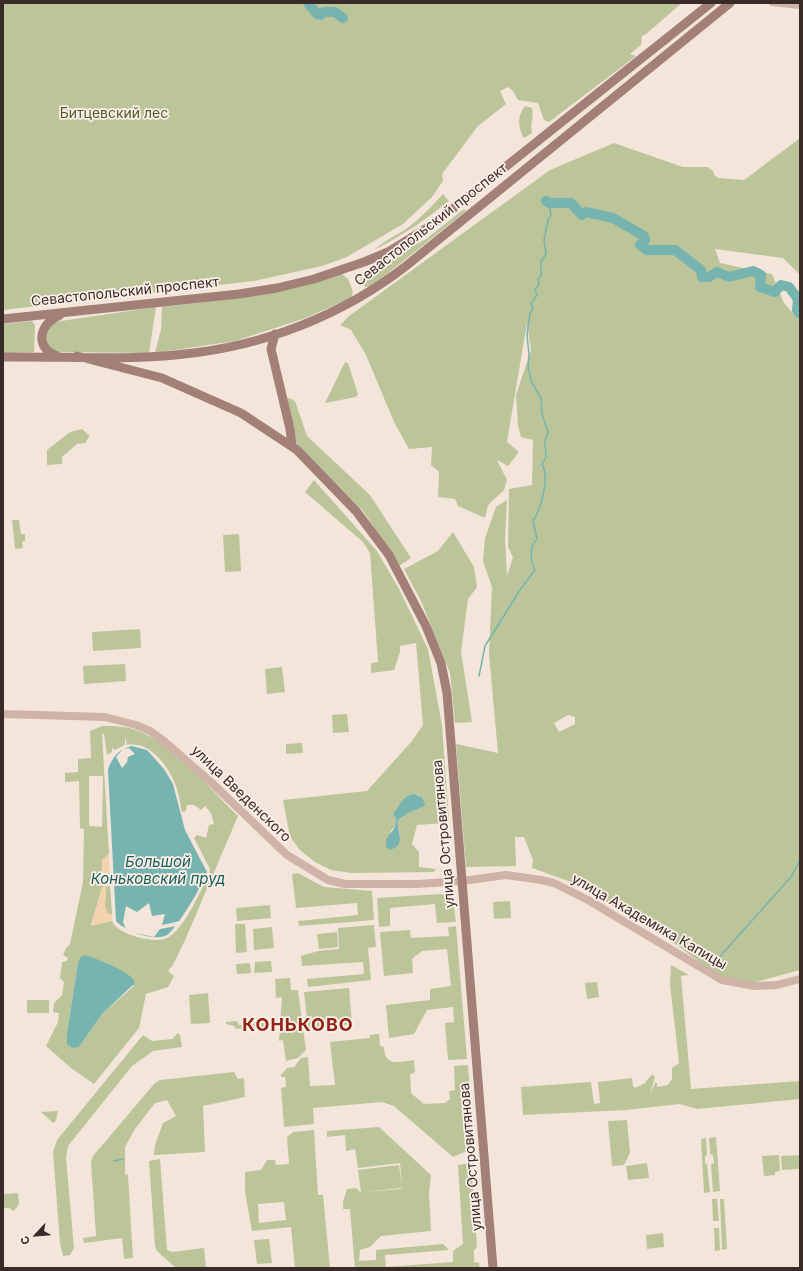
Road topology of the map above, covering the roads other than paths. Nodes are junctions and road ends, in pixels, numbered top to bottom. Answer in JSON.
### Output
{"nodes":[{"id":1,"x":711,"y":3,"type":"edge"},
{"id":2,"x":730,"y":3,"type":"edge"},
{"id":3,"x":772,"y":3,"type":"edge"},
{"id":4,"x":800,"y":6,"type":"edge"},
{"id":5,"x":65,"y":313,"type":"junction"},
{"id":6,"x":3,"y":318,"type":"edge"},
{"id":7,"x":275,"y":334,"type":"junction"},
{"id":8,"x":77,"y":356,"type":"junction"},
{"id":9,"x":3,"y":357,"type":"edge"},
{"id":10,"x":59,"y":357,"type":"junction"},
{"id":11,"x":292,"y":446,"type":"junction"},
{"id":12,"x":3,"y":714,"type":"edge"},
{"id":13,"x":462,"y":881,"type":"junction"},
{"id":14,"x":800,"y":978,"type":"edge"},
{"id":15,"x":494,"y":1268,"type":"edge"}],
"edges":[{"from":1,"to":5,"type":"main road","name":"Севастопольский проспект"},
{"from":2,"to":7,"type":"main road","name":"Севастопольский проспект"},
{"from":3,"to":4,"type":"street"},
{"from":5,"to":6,"type":"main road","name":"Севастопольский проспект"},
{"from":5,"to":10,"type":"main road"},
{"from":7,"to":8,"type":"main road","name":"Севастопольский проспект"},
{"from":7,"to":11,"type":"main road"},
{"from":8,"to":10,"type":"main road","name":"Севастопольский проспект"},
{"from":8,"to":11,"type":"main road","name":"улица Островитянова"},
{"from":9,"to":10,"type":"main road","name":"Севастопольский проспект"},
{"from":11,"to":13,"type":"main road","name":"улица Островитянова"},
{"from":12,"to":13,"type":"street","name":"улица Введенского"},
{"from":13,"to":14,"type":"street","name":"улица Академика Капицы"},
{"from":13,"to":15,"type":"main road","name":"улица Островитянова"}]}
